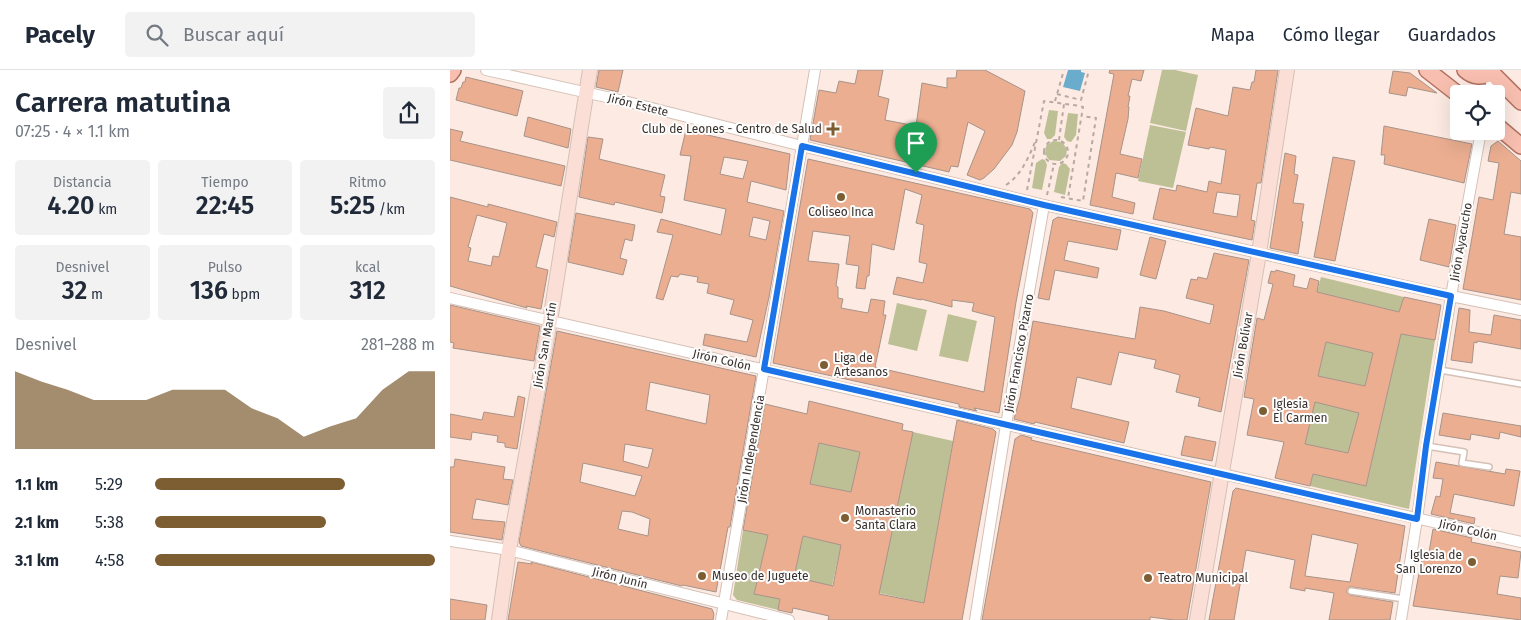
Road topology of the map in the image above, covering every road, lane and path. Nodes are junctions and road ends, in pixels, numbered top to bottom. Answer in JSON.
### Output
{"nodes":[{"id":1,"x":453,"y":70,"type":"edge"},
{"id":2,"x":486,"y":70,"type":"edge"},
{"id":3,"x":590,"y":70,"type":"edge"},
{"id":4,"x":815,"y":70,"type":"edge"},
{"id":5,"x":1064,"y":70,"type":"edge"},
{"id":6,"x":1089,"y":70,"type":"edge"},
{"id":7,"x":1287,"y":70,"type":"edge"},
{"id":8,"x":1427,"y":70,"type":"edge"},
{"id":9,"x":1465,"y":70,"type":"edge"},
{"id":10,"x":1492,"y":71,"type":"edge"},
{"id":11,"x":450,"y":74,"type":"edge"},
{"id":12,"x":1490,"y":85,"type":"edge"},
{"id":13,"x":1450,"y":88,"type":"edge"},
{"id":14,"x":586,"y":92,"type":"junction"},
{"id":15,"x":1057,"y":94,"type":"junction"},
{"id":16,"x":1081,"y":100,"type":"junction"},
{"id":17,"x":1055,"y":102,"type":"junction"},
{"id":18,"x":1521,"y":102,"type":"edge"},
{"id":19,"x":1064,"y":104,"type":"junction"},
{"id":20,"x":1080,"y":106,"type":"junction"},
{"id":21,"x":1082,"y":116,"type":"junction"},
{"id":22,"x":1505,"y":133,"type":"edge"},
{"id":23,"x":1037,"y":138,"type":"junction"},
{"id":24,"x":1059,"y":140,"type":"junction"},
{"id":25,"x":1479,"y":140,"type":"edge"},
{"id":26,"x":802,"y":146,"type":"junction"},
{"id":27,"x":1521,"y":146,"type":"edge"},
{"id":28,"x":1054,"y":164,"type":"junction"},
{"id":29,"x":1006,"y":185,"type":"dead end"},
{"id":30,"x":1027,"y":190,"type":"dead end"},
{"id":31,"x":1068,"y":198,"type":"dead end"},
{"id":32,"x":1045,"y":201,"type":"junction"},
{"id":33,"x":1083,"y":201,"type":"dead end"},
{"id":34,"x":1259,"y":252,"type":"junction"},
{"id":35,"x":1451,"y":296,"type":"junction"},
{"id":36,"x":450,"y":298,"type":"edge"},
{"id":37,"x":1521,"y":310,"type":"edge"},
{"id":38,"x":550,"y":320,"type":"junction"},
{"id":39,"x":764,"y":369,"type":"junction"},
{"id":40,"x":1440,"y":370,"type":"junction"},
{"id":41,"x":1521,"y":384,"type":"edge"},
{"id":42,"x":1006,"y":425,"type":"junction"},
{"id":43,"x":1426,"y":446,"type":"junction"},
{"id":44,"x":1489,"y":467,"type":"dead end"},
{"id":45,"x":1221,"y":474,"type":"junction"},
{"id":46,"x":1417,"y":519,"type":"junction"},
{"id":47,"x":450,"y":541,"type":"edge"},
{"id":48,"x":1521,"y":542,"type":"edge"},
{"id":49,"x":509,"y":550,"type":"junction"},
{"id":50,"x":1351,"y":591,"type":"dead end"},
{"id":51,"x":1404,"y":599,"type":"junction"},
{"id":52,"x":723,"y":604,"type":"junction"},
{"id":53,"x":499,"y":620,"type":"edge"},
{"id":54,"x":721,"y":620,"type":"edge"},
{"id":55,"x":789,"y":620,"type":"edge"},
{"id":56,"x":975,"y":620,"type":"edge"},
{"id":57,"x":1197,"y":620,"type":"edge"},
{"id":58,"x":1401,"y":620,"type":"edge"}],
"edges":[{"from":1,"to":11,"type":"main road"},
{"from":2,"to":14,"type":"street","name":"Jirón Estete"},
{"from":3,"to":14,"type":"street","name":"Jirón San Martín"},
{"from":4,"to":26,"type":"street","name":"Jirón Independencia"},
{"from":5,"to":15,"type":"path"},
{"from":6,"to":16,"type":"path"},
{"from":7,"to":34,"type":"street","name":"Jirón Bolívar"},
{"from":8,"to":13,"type":"main road"},
{"from":9,"to":10,"type":"main road"},
{"from":10,"to":12,"type":"street"},
{"from":10,"to":18,"type":"main road"},
{"from":14,"to":26,"type":"street","name":"Jirón Estete"},
{"from":14,"to":38,"type":"street","name":"Jirón San Martín"},
{"from":15,"to":16,"type":"path"},
{"from":15,"to":17,"type":"path"},
{"from":16,"to":20,"type":"path"},
{"from":17,"to":19,"type":"path"},
{"from":17,"to":23,"type":"path"},
{"from":19,"to":20,"type":"path"},
{"from":19,"to":24,"type":"path"},
{"from":20,"to":21,"type":"path"},
{"from":21,"to":31,"type":"path"},
{"from":21,"to":33,"type":"path"},
{"from":22,"to":27,"type":"main road"},
{"from":23,"to":29,"type":"path"},
{"from":23,"to":30,"type":"path"},
{"from":24,"to":28,"type":"path"},
{"from":24,"to":28,"type":"path"},
{"from":25,"to":35,"type":"street","name":"Jirón Ayacucho"},
{"from":26,"to":32,"type":"street","name":"Jirón Estete"},
{"from":26,"to":39,"type":"street","name":"Jirón Independencia"},
{"from":28,"to":32,"type":"path"},
{"from":32,"to":34,"type":"street","name":"Jirón Estete"},
{"from":32,"to":42,"type":"street","name":"Jirón Francisco Pizarro"},
{"from":34,"to":35,"type":"street","name":"Jirón Estete"},
{"from":34,"to":45,"type":"street","name":"Jirón Bolívar"},
{"from":35,"to":37,"type":"street","name":"Jirón Estete"},
{"from":35,"to":40,"type":"street","name":"Jirón Ayacucho"},
{"from":36,"to":38,"type":"street","name":"Jirón Colón"},
{"from":38,"to":39,"type":"street","name":"Jirón Colón"},
{"from":38,"to":49,"type":"street","name":"Jirón San Martín"},
{"from":39,"to":42,"type":"street","name":"Jirón Colón"},
{"from":39,"to":52,"type":"street","name":"Jirón Independencia"},
{"from":40,"to":41,"type":"lane"},
{"from":40,"to":43,"type":"street","name":"Jirón Ayacucho"},
{"from":42,"to":45,"type":"street","name":"Jirón Colón"},
{"from":42,"to":56,"type":"street","name":"Jirón Francisco Pizarro"},
{"from":43,"to":44,"type":"lane"},
{"from":43,"to":46,"type":"street","name":"Jirón Ayacucho"},
{"from":45,"to":46,"type":"street","name":"Jirón Colón"},
{"from":45,"to":57,"type":"street","name":"Jirón Bolívar"},
{"from":46,"to":48,"type":"street","name":"Jirón Colón"},
{"from":46,"to":51,"type":"street","name":"Jirón Ayacucho"},
{"from":47,"to":49,"type":"street","name":"Jirón Junín"},
{"from":49,"to":52,"type":"street","name":"Jirón Junín"},
{"from":49,"to":53,"type":"street","name":"Jirón San Martín"},
{"from":50,"to":51,"type":"lane"},
{"from":51,"to":58,"type":"street","name":"Jirón Ayacucho"},
{"from":52,"to":54,"type":"street","name":"Jirón Independencia"},
{"from":52,"to":55,"type":"street","name":"Jirón Junín"}]}
